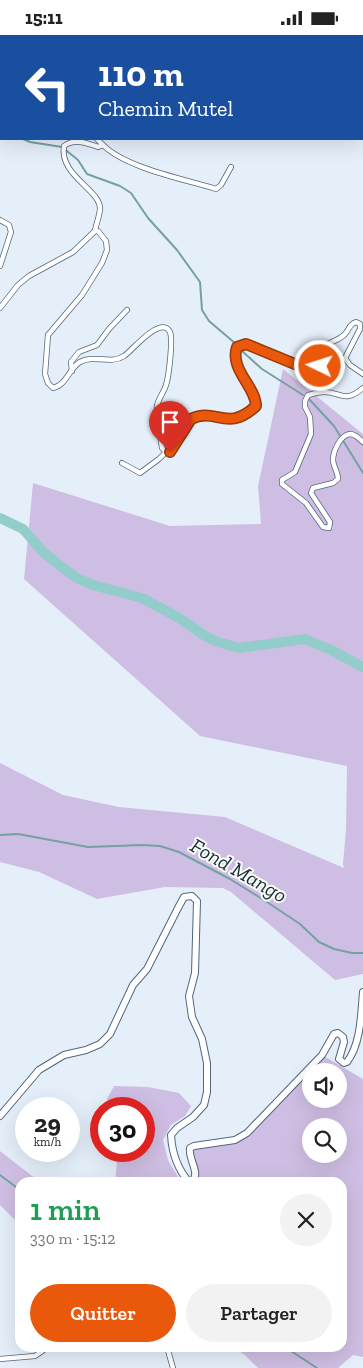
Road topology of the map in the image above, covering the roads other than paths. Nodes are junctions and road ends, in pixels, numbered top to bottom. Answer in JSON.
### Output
{"nodes":[{"id":1,"x":98,"y":140,"type":"edge"},
{"id":2,"x":103,"y":145,"type":"junction"},
{"id":3,"x":230,"y":167,"type":"dead end"},
{"id":4,"x":0,"y":220,"type":"edge"},
{"id":5,"x":95,"y":231,"type":"junction"},
{"id":6,"x":0,"y":266,"type":"edge"},
{"id":7,"x":0,"y":308,"type":"edge"},
{"id":8,"x":126,"y":310,"type":"dead end"},
{"id":9,"x":72,"y":371,"type":"junction"},
{"id":10,"x":363,"y":374,"type":"edge"},
{"id":11,"x":363,"y":388,"type":"edge"},
{"id":12,"x":363,"y":442,"type":"edge"},
{"id":13,"x":166,"y":452,"type":"junction"},
{"id":14,"x":122,"y":463,"type":"dead end"},
{"id":15,"x":363,"y":992,"type":"edge"},
{"id":16,"x":0,"y":1116,"type":"edge"},
{"id":17,"x":184,"y":1177,"type":"edge"},
{"id":18,"x":196,"y":1177,"type":"edge"},
{"id":19,"x":41,"y":1352,"type":"edge"},
{"id":20,"x":168,"y":1352,"type":"edge"},
{"id":21,"x":0,"y":1359,"type":"edge"},
{"id":22,"x":173,"y":1368,"type":"edge"}],
"edges":[{"from":1,"to":2,"type":"street"},
{"from":2,"to":3,"type":"street"},
{"from":2,"to":5,"type":"street"},
{"from":4,"to":6,"type":"street"},
{"from":5,"to":7,"type":"street"},
{"from":5,"to":9,"type":"street"},
{"from":8,"to":9,"type":"street"},
{"from":9,"to":13,"type":"street"},
{"from":10,"to":13,"type":"street"},
{"from":11,"to":12,"type":"street"},
{"from":13,"to":14,"type":"street"},
{"from":15,"to":18,"type":"main road"},
{"from":16,"to":17,"type":"main road"},
{"from":19,"to":21,"type":"street"},
{"from":20,"to":22,"type":"street"}]}
